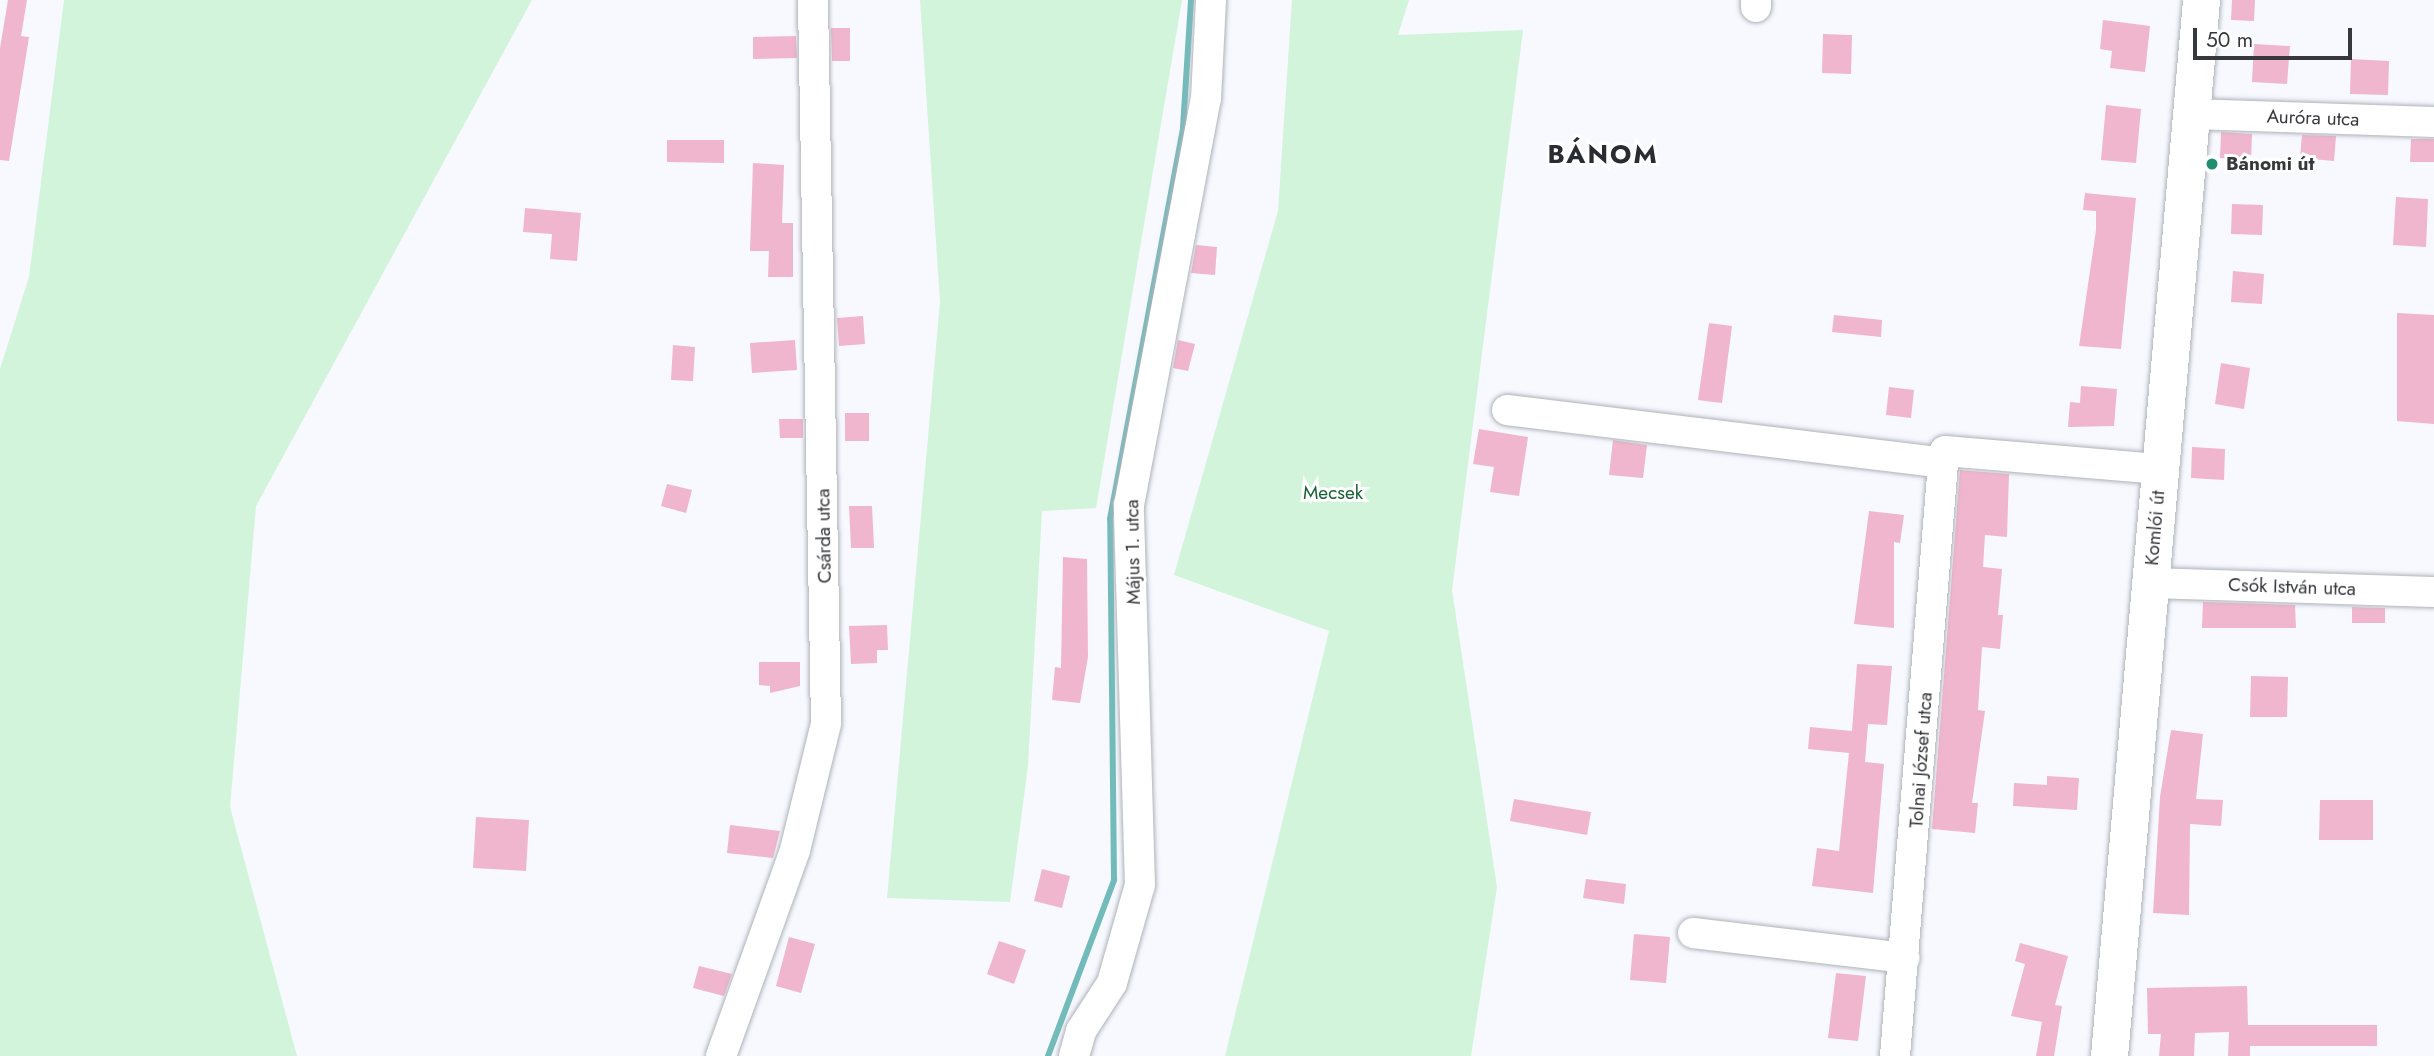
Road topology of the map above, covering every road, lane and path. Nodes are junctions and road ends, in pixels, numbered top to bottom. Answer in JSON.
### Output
{"nodes":[{"id":1,"x":813,"y":0,"type":"edge"},
{"id":2,"x":1211,"y":0,"type":"edge"},
{"id":3,"x":2201,"y":0,"type":"edge"},
{"id":4,"x":2191,"y":114,"type":"junction"},
{"id":5,"x":2434,"y":122,"type":"edge"},
{"id":6,"x":1507,"y":410,"type":"dead end"},
{"id":7,"x":1944,"y":463,"type":"junction"},
{"id":8,"x":2160,"y":469,"type":"junction"},
{"id":9,"x":2150,"y":583,"type":"junction"},
{"id":10,"x":2434,"y":592,"type":"edge"},
{"id":11,"x":1693,"y":933,"type":"dead end"},
{"id":12,"x":1905,"y":958,"type":"junction"},
{"id":13,"x":722,"y":1056,"type":"edge"},
{"id":14,"x":1074,"y":1056,"type":"edge"},
{"id":15,"x":1895,"y":1056,"type":"edge"},
{"id":16,"x":2109,"y":1056,"type":"edge"}],
"edges":[{"from":1,"to":13,"type":"street","name":"Csárda utca"},
{"from":2,"to":14,"type":"street","name":"Május 1. utca"},
{"from":3,"to":4,"type":"main road","name":"Komlói út"},
{"from":4,"to":5,"type":"street","name":"Auróra utca"},
{"from":4,"to":8,"type":"main road","name":"Komlói út"},
{"from":6,"to":7,"type":"street"},
{"from":7,"to":8,"type":"street"},
{"from":7,"to":12,"type":"street","name":"Tolnai József utca"},
{"from":8,"to":9,"type":"main road","name":"Komlói út"},
{"from":9,"to":10,"type":"street","name":"Csók István utca"},
{"from":9,"to":16,"type":"main road","name":"Komlói út"},
{"from":11,"to":12,"type":"street"},
{"from":12,"to":15,"type":"street","name":"Tolnai József utca"}]}
